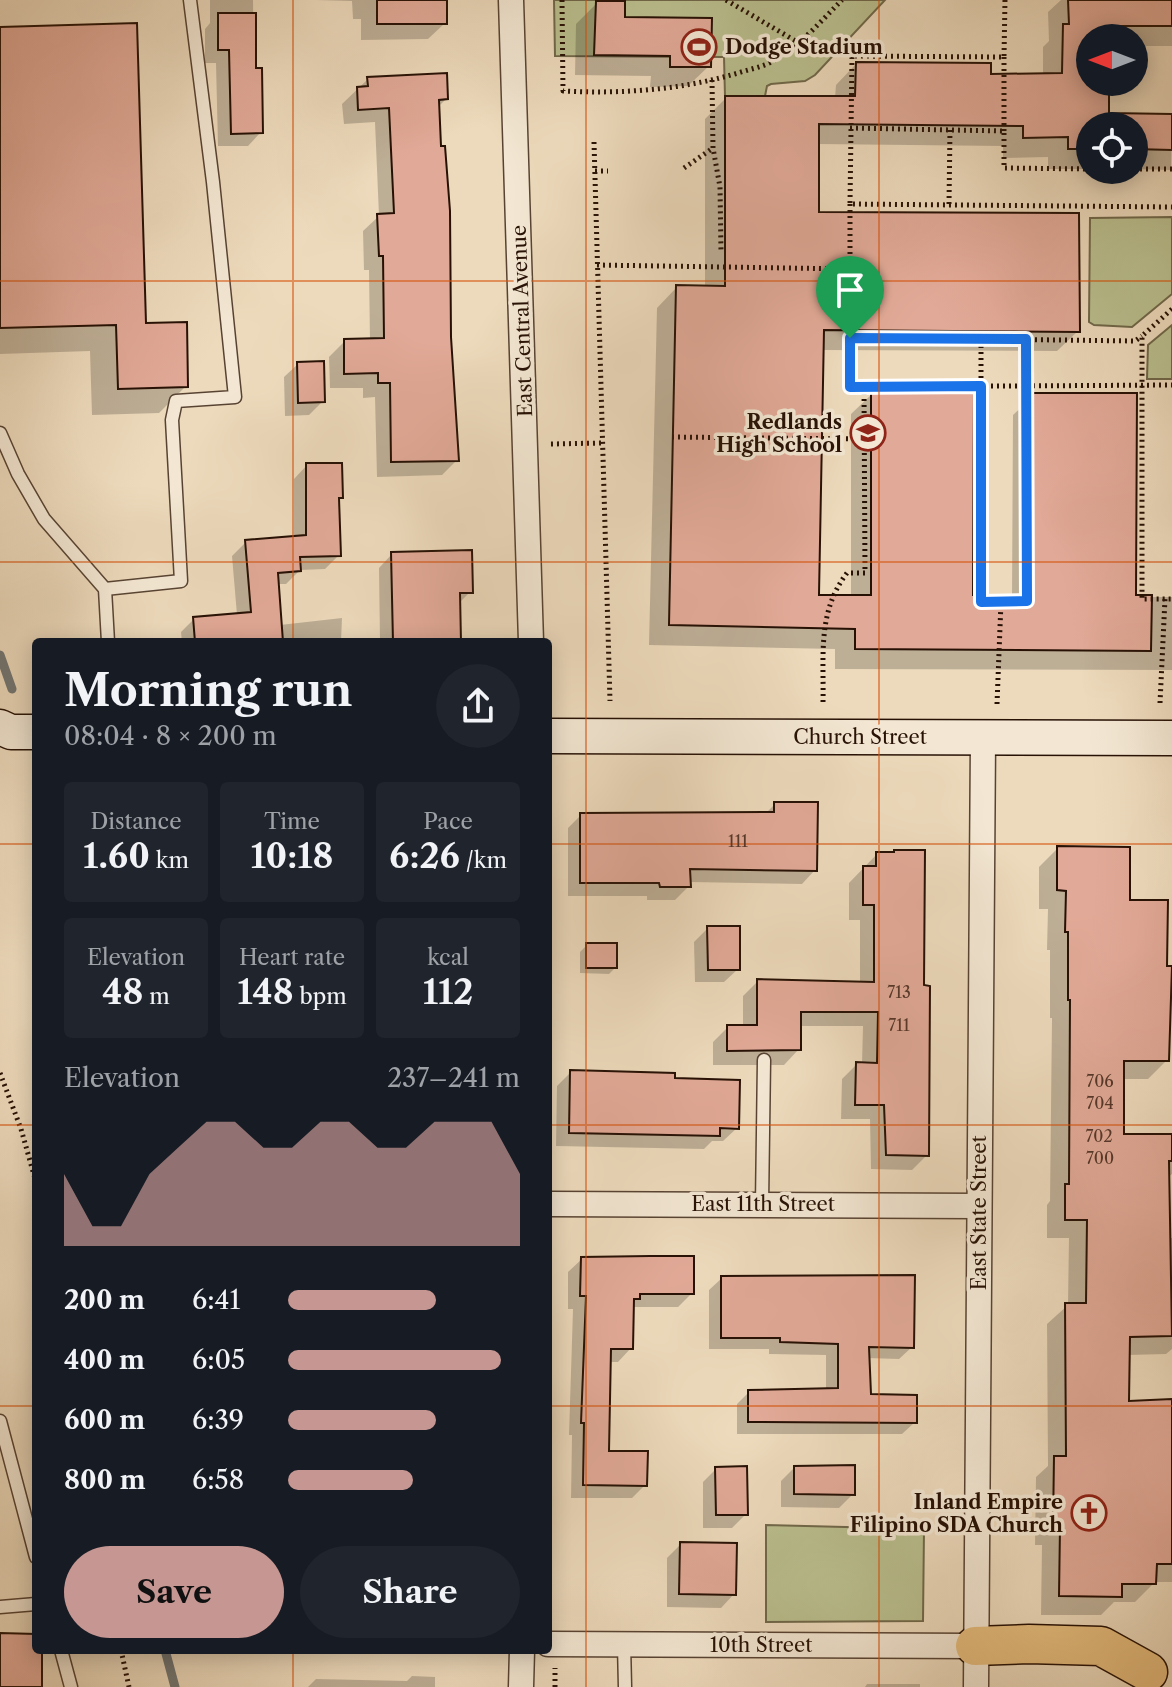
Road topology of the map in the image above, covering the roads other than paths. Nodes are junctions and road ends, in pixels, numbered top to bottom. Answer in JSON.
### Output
{"nodes":[{"id":1,"x":190,"y":0,"type":"edge"},
{"id":2,"x":511,"y":0,"type":"edge"},
{"id":3,"x":0,"y":433,"type":"edge"},
{"id":4,"x":105,"y":589,"type":"junction"},
{"id":5,"x":108,"y":638,"type":"edge"},
{"id":6,"x":531,"y":638,"type":"edge"},
{"id":7,"x":552,"y":736,"type":"edge"},
{"id":8,"x":1172,"y":738,"type":"edge"},
{"id":9,"x":983,"y":739,"type":"junction"},
{"id":10,"x":764,"y":1060,"type":"dead end"},
{"id":11,"x":552,"y":1204,"type":"edge"},
{"id":12,"x":762,"y":1204,"type":"junction"},
{"id":13,"x":979,"y":1206,"type":"junction"},
{"id":14,"x":0,"y":1421,"type":"edge"},
{"id":15,"x":32,"y":1542,"type":"edge"},
{"id":16,"x":32,"y":1604,"type":"edge"},
{"id":17,"x":0,"y":1607,"type":"edge"},
{"id":18,"x":552,"y":1644,"type":"edge"},
{"id":19,"x":624,"y":1644,"type":"junction"},
{"id":20,"x":975,"y":1646,"type":"junction"},
{"id":21,"x":62,"y":1654,"type":"edge"},
{"id":22,"x":522,"y":1654,"type":"edge"},
{"id":23,"x":1150,"y":1672,"type":"edge"},
{"id":24,"x":71,"y":1687,"type":"edge"},
{"id":25,"x":521,"y":1687,"type":"edge"},
{"id":26,"x":625,"y":1687,"type":"edge"},
{"id":27,"x":976,"y":1687,"type":"edge"}],
"edges":[{"from":1,"to":4,"type":"lane"},
{"from":2,"to":6,"type":"street","name":"East Central Avenue"},
{"from":3,"to":4,"type":"lane"},
{"from":4,"to":5,"type":"lane"},
{"from":7,"to":9,"type":"street","name":"Church Street"},
{"from":8,"to":9,"type":"street","name":"Church Street"},
{"from":9,"to":13,"type":"street","name":"East State Street"},
{"from":10,"to":12,"type":"lane"},
{"from":11,"to":12,"type":"street","name":"East 11th Street"},
{"from":12,"to":13,"type":"street","name":"East 11th Street"},
{"from":13,"to":20,"type":"street","name":"East State Street"},
{"from":14,"to":15,"type":"lane"},
{"from":16,"to":17,"type":"lane"},
{"from":18,"to":19,"type":"street","name":"10th Street"},
{"from":19,"to":20,"type":"street","name":"10th Street"},
{"from":19,"to":26,"type":"lane"},
{"from":20,"to":23,"type":"main road"},
{"from":20,"to":27,"type":"street","name":"East State Street"},
{"from":21,"to":24,"type":"lane"},
{"from":22,"to":25,"type":"street"}]}
